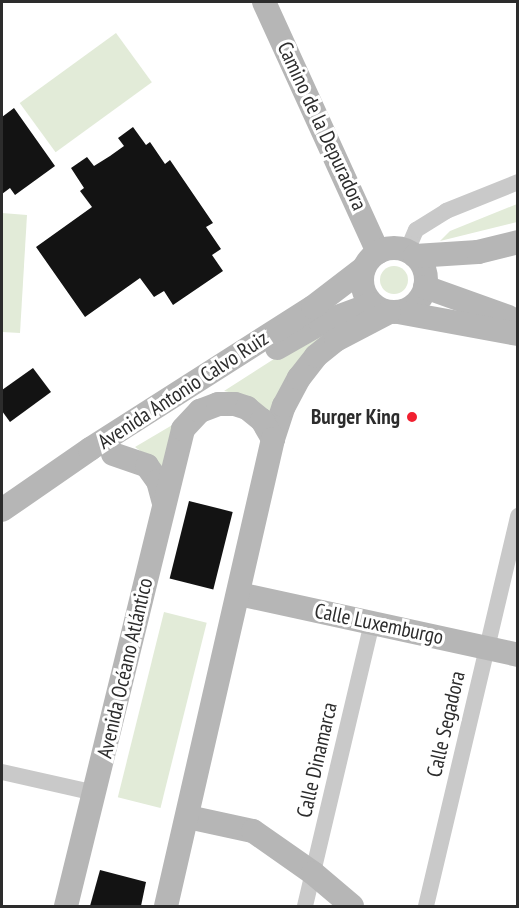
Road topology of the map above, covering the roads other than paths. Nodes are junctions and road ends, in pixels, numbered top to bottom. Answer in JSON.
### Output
{"nodes":[{"id":1,"x":264,"y":2,"type":"edge"},
{"id":2,"x":518,"y":182,"type":"edge"},
{"id":3,"x":518,"y":242,"type":"edge"},
{"id":4,"x":478,"y":252,"type":"junction"},
{"id":5,"x":411,"y":254,"type":"junction"},
{"id":6,"x":371,"y":260,"type":"junction"},
{"id":7,"x":425,"y":283,"type":"junction"},
{"id":8,"x":387,"y":309,"type":"junction"},
{"id":9,"x":518,"y":319,"type":"edge"},
{"id":10,"x":518,"y":334,"type":"edge"},
{"id":11,"x":203,"y":377,"type":"junction"},
{"id":12,"x":193,"y":402,"type":"junction"},
{"id":13,"x":183,"y":429,"type":"junction"},
{"id":14,"x":273,"y":439,"type":"junction"},
{"id":15,"x":113,"y":454,"type":"junction"},
{"id":16,"x":164,"y":503,"type":"junction"},
{"id":17,"x":2,"y":510,"type":"edge"},
{"id":18,"x":518,"y":516,"type":"edge"},
{"id":19,"x":2,"y":524,"type":"edge"},
{"id":20,"x":239,"y":594,"type":"junction"},
{"id":21,"x":372,"y":623,"type":"junction"},
{"id":22,"x":487,"y":648,"type":"junction"},
{"id":23,"x":518,"y":655,"type":"edge"},
{"id":24,"x":2,"y":772,"type":"edge"},
{"id":25,"x":95,"y":793,"type":"junction"},
{"id":26,"x":188,"y":817,"type":"junction"},
{"id":27,"x":313,"y":873,"type":"junction"},
{"id":28,"x":66,"y":906,"type":"edge"},
{"id":29,"x":166,"y":906,"type":"edge"},
{"id":30,"x":305,"y":906,"type":"edge"},
{"id":31,"x":352,"y":906,"type":"edge"},
{"id":32,"x":426,"y":906,"type":"edge"}],
"edges":[{"from":1,"to":6,"type":"street","name":"Camino de la Depuradora"},
{"from":2,"to":5,"type":"street"},
{"from":3,"to":4,"type":"street"},
{"from":4,"to":5,"type":"street"},
{"from":4,"to":7,"type":"street"},
{"from":5,"to":6,"type":"street"},
{"from":5,"to":7,"type":"street"},
{"from":6,"to":8,"type":"street"},
{"from":6,"to":11,"type":"street","name":"Avenida Antonio Calvo Ruiz"},
{"from":7,"to":8,"type":"street"},
{"from":7,"to":9,"type":"street"},
{"from":8,"to":10,"type":"street"},
{"from":8,"to":12,"type":"street","name":"Avenida Antonio Calvo Ruiz"},
{"from":8,"to":14,"type":"street"},
{"from":11,"to":12,"type":"street","name":"Avenida Océano Atlántico"},
{"from":11,"to":17,"type":"street","name":"Avenida Antonio Calvo Ruiz"},
{"from":12,"to":13,"type":"street","name":"Avenida Océano Atlántico"},
{"from":12,"to":15,"type":"street","name":"Avenida Antonio Calvo Ruiz"},
{"from":13,"to":14,"type":"street"},
{"from":13,"to":16,"type":"street","name":"Avenida Océano Atlántico"},
{"from":14,"to":20,"type":"street"},
{"from":15,"to":16,"type":"street"},
{"from":15,"to":19,"type":"street","name":"Avenida Antonio Calvo Ruiz"},
{"from":16,"to":25,"type":"street","name":"Avenida Océano Atlántico"},
{"from":18,"to":22,"type":"street","name":"Calle Segadora"},
{"from":20,"to":21,"type":"street","name":"Calle Luxemburgo"},
{"from":20,"to":26,"type":"street"},
{"from":21,"to":22,"type":"street","name":"Calle Luxemburgo"},
{"from":21,"to":27,"type":"street","name":"Calle Dinamarca"},
{"from":22,"to":23,"type":"street","name":"Calle Luxemburgo"},
{"from":22,"to":32,"type":"street","name":"Calle Segadora"},
{"from":24,"to":25,"type":"street"},
{"from":25,"to":28,"type":"street","name":"Avenida Océano Atlántico"},
{"from":26,"to":27,"type":"street"},
{"from":26,"to":29,"type":"street"},
{"from":27,"to":30,"type":"street","name":"Calle Dinamarca"},
{"from":27,"to":31,"type":"street"}]}
